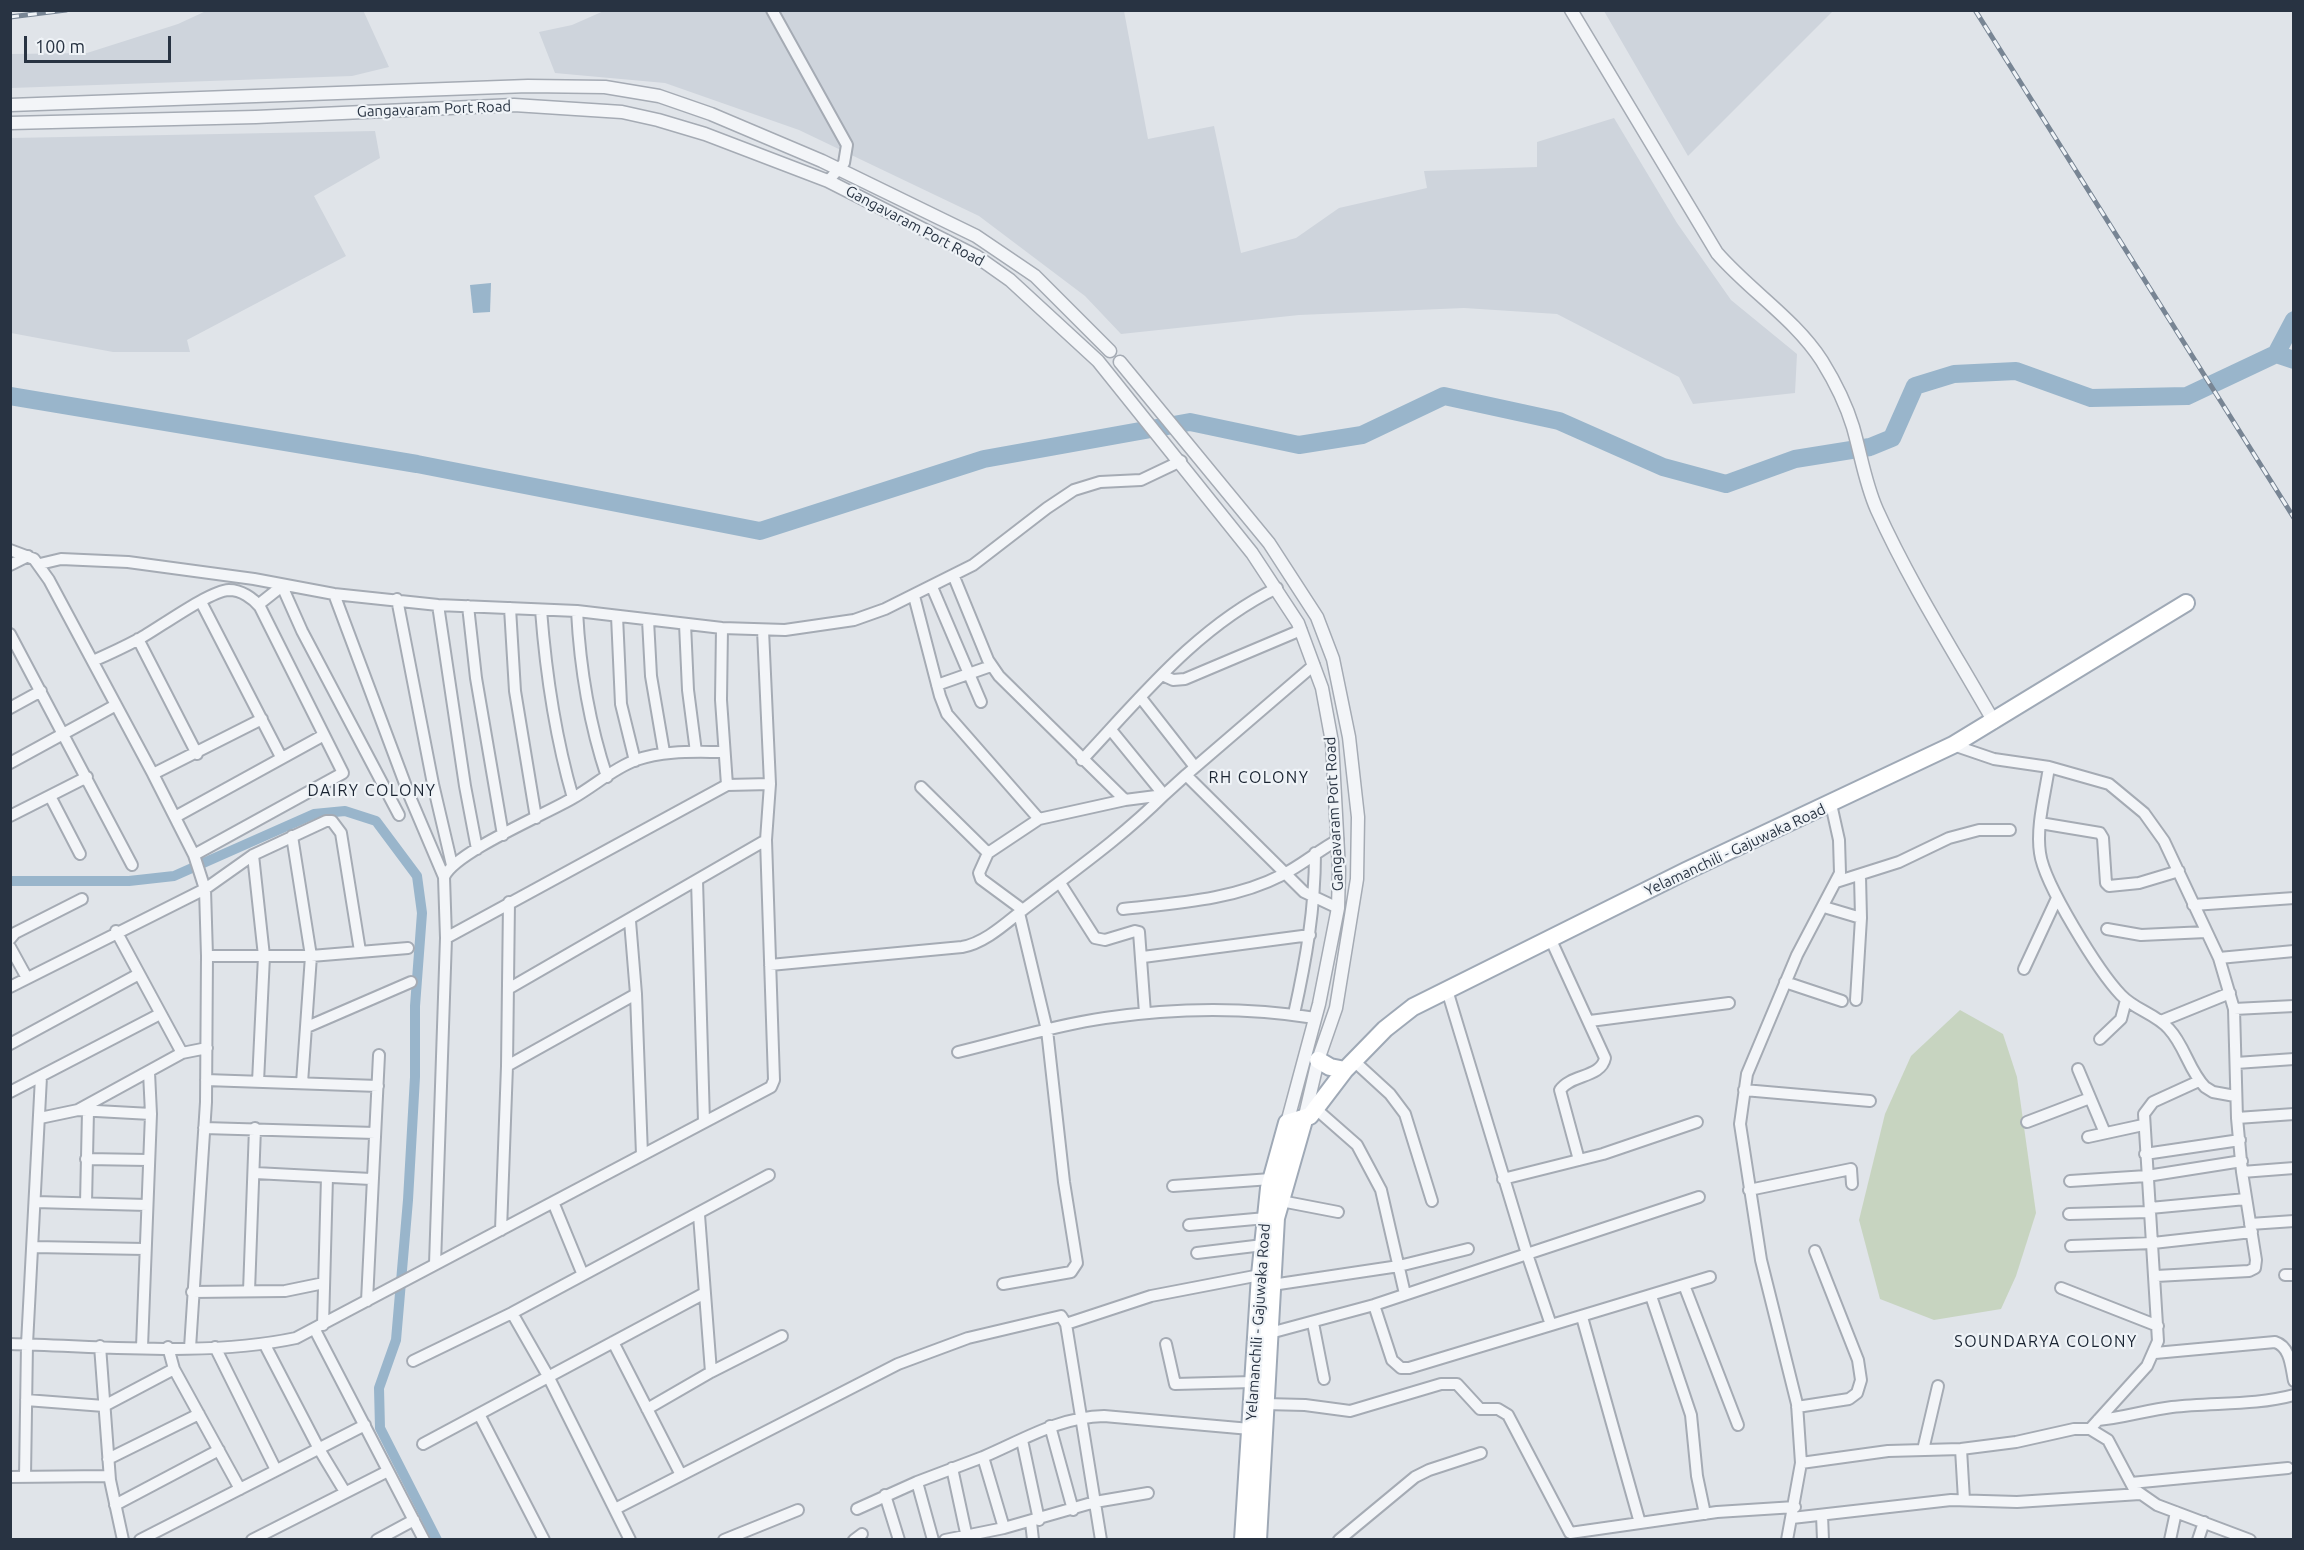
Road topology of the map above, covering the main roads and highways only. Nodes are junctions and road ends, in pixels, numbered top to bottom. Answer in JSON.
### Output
{"nodes":[{"id":1,"x":2186,"y":603,"type":"dead end"},
{"id":2,"x":1318,"y":1060,"type":"road end"},
{"id":3,"x":1349,"y":1065,"type":"junction"},
{"id":4,"x":1310,"y":1114,"type":"junction"},
{"id":5,"x":1266,"y":1280,"type":"junction"},
{"id":6,"x":1243,"y":1539,"type":"edge"},
{"id":7,"x":1258,"y":1539,"type":"edge"}],
"edges":[{"from":1,"to":3,"type":"main road","name":"Yelamanchili - Gajuwaka Road"},
{"from":2,"to":3,"type":"main road"},
{"from":3,"to":4,"type":"main road","name":"Yelamanchili - Gajuwaka Road"},
{"from":4,"to":5,"type":"main road","name":"Yelamanchili - Gajuwaka Road"},
{"from":4,"to":5,"type":"main road","name":"Yelamanchili - Gajuwaka Road"},
{"from":5,"to":6,"type":"main road","name":"Yelamanchili - Gajuwaka Road"},
{"from":5,"to":7,"type":"main road","name":"Yelamanchili - Gajuwaka Road"}]}
